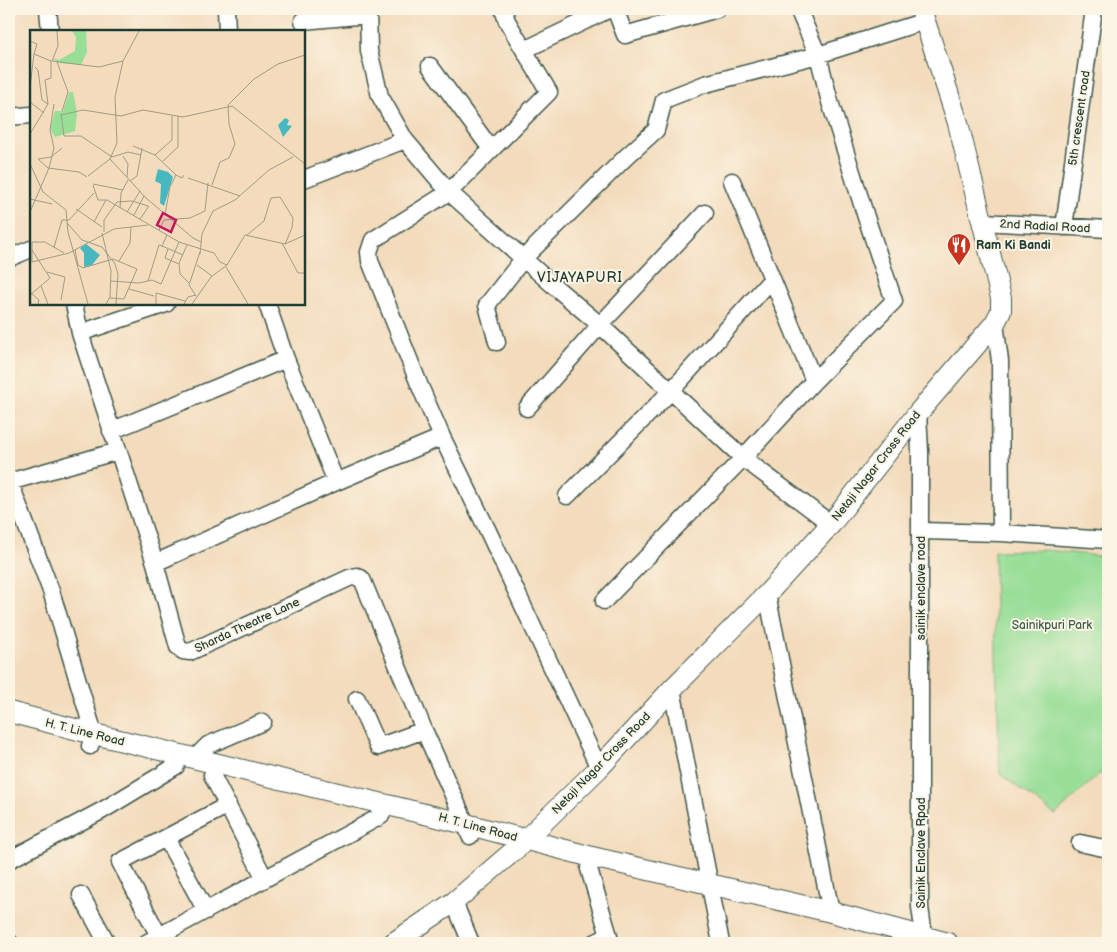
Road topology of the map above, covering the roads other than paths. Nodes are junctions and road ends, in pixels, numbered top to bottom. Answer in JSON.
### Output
{"nodes":[{"id":1,"x":48,"y":9,"type":"edge"},
{"id":2,"x":226,"y":9,"type":"edge"},
{"id":3,"x":503,"y":9,"type":"edge"},
{"id":4,"x":610,"y":9,"type":"edge"},
{"id":5,"x":615,"y":9,"type":"edge"},
{"id":6,"x":716,"y":9,"type":"edge"},
{"id":7,"x":798,"y":9,"type":"edge"},
{"id":8,"x":1094,"y":9,"type":"edge"},
{"id":9,"x":368,"y":12,"type":"edge"},
{"id":10,"x":923,"y":15,"type":"edge"},
{"id":11,"x":303,"y":21,"type":"dead end"},
{"id":12,"x":50,"y":30,"type":"edge"},
{"id":13,"x":227,"y":30,"type":"edge"},
{"id":14,"x":524,"y":50,"type":"junction"},
{"id":15,"x":818,"y":55,"type":"junction"},
{"id":16,"x":430,"y":66,"type":"dead end"},
{"id":17,"x":30,"y":115,"type":"edge"},
{"id":18,"x":9,"y":117,"type":"edge"},
{"id":19,"x":405,"y":140,"type":"junction"},
{"id":20,"x":492,"y":149,"type":"junction"},
{"id":21,"x":305,"y":179,"type":"edge"},
{"id":22,"x":732,"y":182,"type":"dead end"},
{"id":23,"x":449,"y":192,"type":"junction"},
{"id":24,"x":705,"y":213,"type":"dead end"},
{"id":25,"x":982,"y":222,"type":"junction"},
{"id":26,"x":1064,"y":227,"type":"junction"},
{"id":27,"x":1108,"y":229,"type":"edge"},
{"id":28,"x":30,"y":250,"type":"edge"},
{"id":29,"x":9,"y":258,"type":"edge"},
{"id":30,"x":523,"y":259,"type":"junction"},
{"id":31,"x":772,"y":280,"type":"junction"},
{"id":32,"x":74,"y":305,"type":"edge"},
{"id":33,"x":163,"y":305,"type":"edge"},
{"id":34,"x":267,"y":305,"type":"edge"},
{"id":35,"x":995,"y":323,"type":"junction"},
{"id":36,"x":600,"y":325,"type":"junction"},
{"id":37,"x":80,"y":333,"type":"junction"},
{"id":38,"x":496,"y":342,"type":"dead end"},
{"id":39,"x":286,"y":359,"type":"junction"},
{"id":40,"x":814,"y":381,"type":"junction"},
{"id":41,"x":672,"y":391,"type":"junction"},
{"id":42,"x":527,"y":408,"type":"dead end"},
{"id":43,"x":918,"y":413,"type":"junction"},
{"id":44,"x":111,"y":431,"type":"junction"},
{"id":45,"x":442,"y":437,"type":"junction"},
{"id":46,"x":118,"y":451,"type":"junction"},
{"id":47,"x":743,"y":458,"type":"junction"},
{"id":48,"x":9,"y":481,"type":"edge"},
{"id":49,"x":336,"y":482,"type":"junction"},
{"id":50,"x":567,"y":496,"type":"dead end"},
{"id":51,"x":831,"y":524,"type":"junction"},
{"id":52,"x":920,"y":531,"type":"junction"},
{"id":53,"x":1001,"y":533,"type":"junction"},
{"id":54,"x":1108,"y":540,"type":"edge"},
{"id":55,"x":155,"y":563,"type":"junction"},
{"id":56,"x":767,"y":594,"type":"junction"},
{"id":57,"x":604,"y":601,"type":"dead end"},
{"id":58,"x":672,"y":689,"type":"junction"},
{"id":59,"x":357,"y":698,"type":"dead end"},
{"id":60,"x":9,"y":712,"type":"edge"},
{"id":61,"x":263,"y":722,"type":"dead end"},
{"id":62,"x":9,"y":725,"type":"edge"},
{"id":63,"x":424,"y":730,"type":"junction"},
{"id":64,"x":92,"y":740,"type":"junction"},
{"id":65,"x":194,"y":758,"type":"junction"},
{"id":66,"x":921,"y":763,"type":"joint"},
{"id":67,"x":176,"y":766,"type":"junction"},
{"id":68,"x":599,"y":768,"type":"junction"},
{"id":69,"x":212,"y":775,"type":"junction"},
{"id":70,"x":228,"y":805,"type":"junction"},
{"id":71,"x":381,"y":816,"type":"junction"},
{"id":72,"x":468,"y":830,"type":"junction"},
{"id":73,"x":166,"y":838,"type":"junction"},
{"id":74,"x":1080,"y":843,"type":"dead end"},
{"id":75,"x":521,"y":844,"type":"junction"},
{"id":76,"x":1108,"y":849,"type":"edge"},
{"id":77,"x":9,"y":860,"type":"edge"},
{"id":78,"x":590,"y":863,"type":"junction"},
{"id":79,"x":265,"y":879,"type":"junction"},
{"id":80,"x":712,"y":891,"type":"junction"},
{"id":81,"x":81,"y":895,"type":"dead end"},
{"id":82,"x":454,"y":902,"type":"junction"},
{"id":83,"x":206,"y":911,"type":"junction"},
{"id":84,"x":832,"y":912,"type":"junction"},
{"id":85,"x":153,"y":939,"type":"edge"},
{"id":86,"x":924,"y":940,"type":"edge"},
{"id":87,"x":605,"y":941,"type":"edge"},
{"id":88,"x":107,"y":943,"type":"edge"},
{"id":89,"x":393,"y":943,"type":"edge"},
{"id":90,"x":471,"y":943,"type":"edge"},
{"id":91,"x":721,"y":943,"type":"edge"},
{"id":92,"x":898,"y":943,"type":"edge"},
{"id":93,"x":948,"y":943,"type":"edge"}],
"edges":[{"from":1,"to":12,"type":"street"},
{"from":2,"to":13,"type":"street"},
{"from":3,"to":14,"type":"street"},
{"from":4,"to":14,"type":"street"},
{"from":5,"to":6,"type":"street"},
{"from":7,"to":15,"type":"street"},
{"from":8,"to":26,"type":"street","name":"5th crescent road"},
{"from":9,"to":11,"type":"street"},
{"from":9,"to":19,"type":"street"},
{"from":10,"to":15,"type":"street"},
{"from":10,"to":25,"type":"street","name":"Netaji Nagar Cross Road"},
{"from":14,"to":20,"type":"street"},
{"from":15,"to":30,"type":"street"},
{"from":15,"to":40,"type":"street"},
{"from":16,"to":20,"type":"street"},
{"from":17,"to":18,"type":"street"},
{"from":19,"to":21,"type":"street"},
{"from":19,"to":23,"type":"street"},
{"from":20,"to":23,"type":"street"},
{"from":22,"to":31,"type":"street"},
{"from":23,"to":30,"type":"street"},
{"from":23,"to":45,"type":"street"},
{"from":24,"to":36,"type":"street"},
{"from":25,"to":26,"type":"street","name":"2nd Radial Road"},
{"from":25,"to":35,"type":"street","name":"Netaji Nagar Cross Road"},
{"from":26,"to":27,"type":"street","name":"2nd Radial Road"},
{"from":28,"to":29,"type":"street"},
{"from":30,"to":36,"type":"street"},
{"from":30,"to":38,"type":"street"},
{"from":31,"to":40,"type":"street"},
{"from":31,"to":41,"type":"street"},
{"from":32,"to":37,"type":"street","name":"Sharda Theatre Lane"},
{"from":33,"to":37,"type":"street"},
{"from":34,"to":39,"type":"street"},
{"from":35,"to":43,"type":"street","name":"Netaji Nagar Cross Road"},
{"from":35,"to":53,"type":"street"},
{"from":36,"to":41,"type":"street"},
{"from":36,"to":42,"type":"street"},
{"from":37,"to":44,"type":"street","name":"Sharda Theatre Lane"},
{"from":39,"to":44,"type":"street"},
{"from":39,"to":49,"type":"street"},
{"from":40,"to":47,"type":"street"},
{"from":41,"to":47,"type":"street"},
{"from":41,"to":50,"type":"street"},
{"from":43,"to":51,"type":"street","name":"Netaji Nagar Cross Road"},
{"from":43,"to":52,"type":"street","name":"sainik enclave road"},
{"from":44,"to":46,"type":"street","name":"Sharda Theatre Lane"},
{"from":45,"to":49,"type":"street"},
{"from":45,"to":68,"type":"street"},
{"from":46,"to":48,"type":"street"},
{"from":46,"to":55,"type":"street","name":"Sharda Theatre Lane"},
{"from":47,"to":51,"type":"street"},
{"from":47,"to":57,"type":"street"},
{"from":48,"to":64,"type":"street"},
{"from":49,"to":55,"type":"street"},
{"from":51,"to":56,"type":"street","name":"Netaji Nagar Cross Road"},
{"from":52,"to":53,"type":"street"},
{"from":52,"to":66,"type":"street","name":"sainik enclave road"},
{"from":53,"to":54,"type":"street"},
{"from":55,"to":63,"type":"street","name":"Sharda Theatre Lane"},
{"from":56,"to":58,"type":"street","name":"Netaji Nagar Cross Road"},
{"from":56,"to":84,"type":"street"},
{"from":58,"to":68,"type":"street","name":"Netaji Nagar Cross Road"},
{"from":58,"to":80,"type":"street"},
{"from":59,"to":63,"type":"street"},
{"from":60,"to":64,"type":"street","name":"H. T. Line Road"},
{"from":61,"to":65,"type":"street"},
{"from":62,"to":64,"type":"street","name":"H. T. Line Road"},
{"from":63,"to":72,"type":"street","name":"Sharda Theatre Lane"},
{"from":64,"to":65,"type":"street","name":"H. T. Line Road"},
{"from":64,"to":67,"type":"street","name":"H. T. Line Road"},
{"from":65,"to":72,"type":"street","name":"H. T. Line Road"},
{"from":66,"to":86,"type":"street","name":"Sainik Enclave Rpad"},
{"from":67,"to":69,"type":"street","name":"H. T. Line Road"},
{"from":67,"to":77,"type":"street"},
{"from":68,"to":75,"type":"street","name":"Netaji Nagar Cross Road"},
{"from":69,"to":70,"type":"street"},
{"from":69,"to":71,"type":"street","name":"H. T. Line Road"},
{"from":70,"to":73,"type":"street"},
{"from":70,"to":79,"type":"street"},
{"from":71,"to":72,"type":"street","name":"H. T. Line Road"},
{"from":71,"to":79,"type":"street"},
{"from":72,"to":75,"type":"street","name":"H. T. Line Road"},
{"from":73,"to":83,"type":"street"},
{"from":73,"to":85,"type":"street"},
{"from":74,"to":76,"type":"street"},
{"from":75,"to":78,"type":"street","name":"H. T. Line Road"},
{"from":75,"to":82,"type":"street","name":"Netaji Nagar Cross Road"},
{"from":78,"to":80,"type":"street","name":"H. T. Line Road"},
{"from":78,"to":87,"type":"street"},
{"from":79,"to":83,"type":"street"},
{"from":80,"to":84,"type":"street","name":"H. T. Line Road"},
{"from":80,"to":91,"type":"street"},
{"from":80,"to":92,"type":"street","name":"H. T. Line Road"},
{"from":81,"to":88,"type":"street"},
{"from":82,"to":89,"type":"street","name":"Netaji Nagar Cross Road"},
{"from":82,"to":90,"type":"street"},
{"from":83,"to":85,"type":"street"},
{"from":84,"to":86,"type":"street","name":"H. T. Line Road"},
{"from":86,"to":93,"type":"street","name":"H. T. Line Road"}]}
